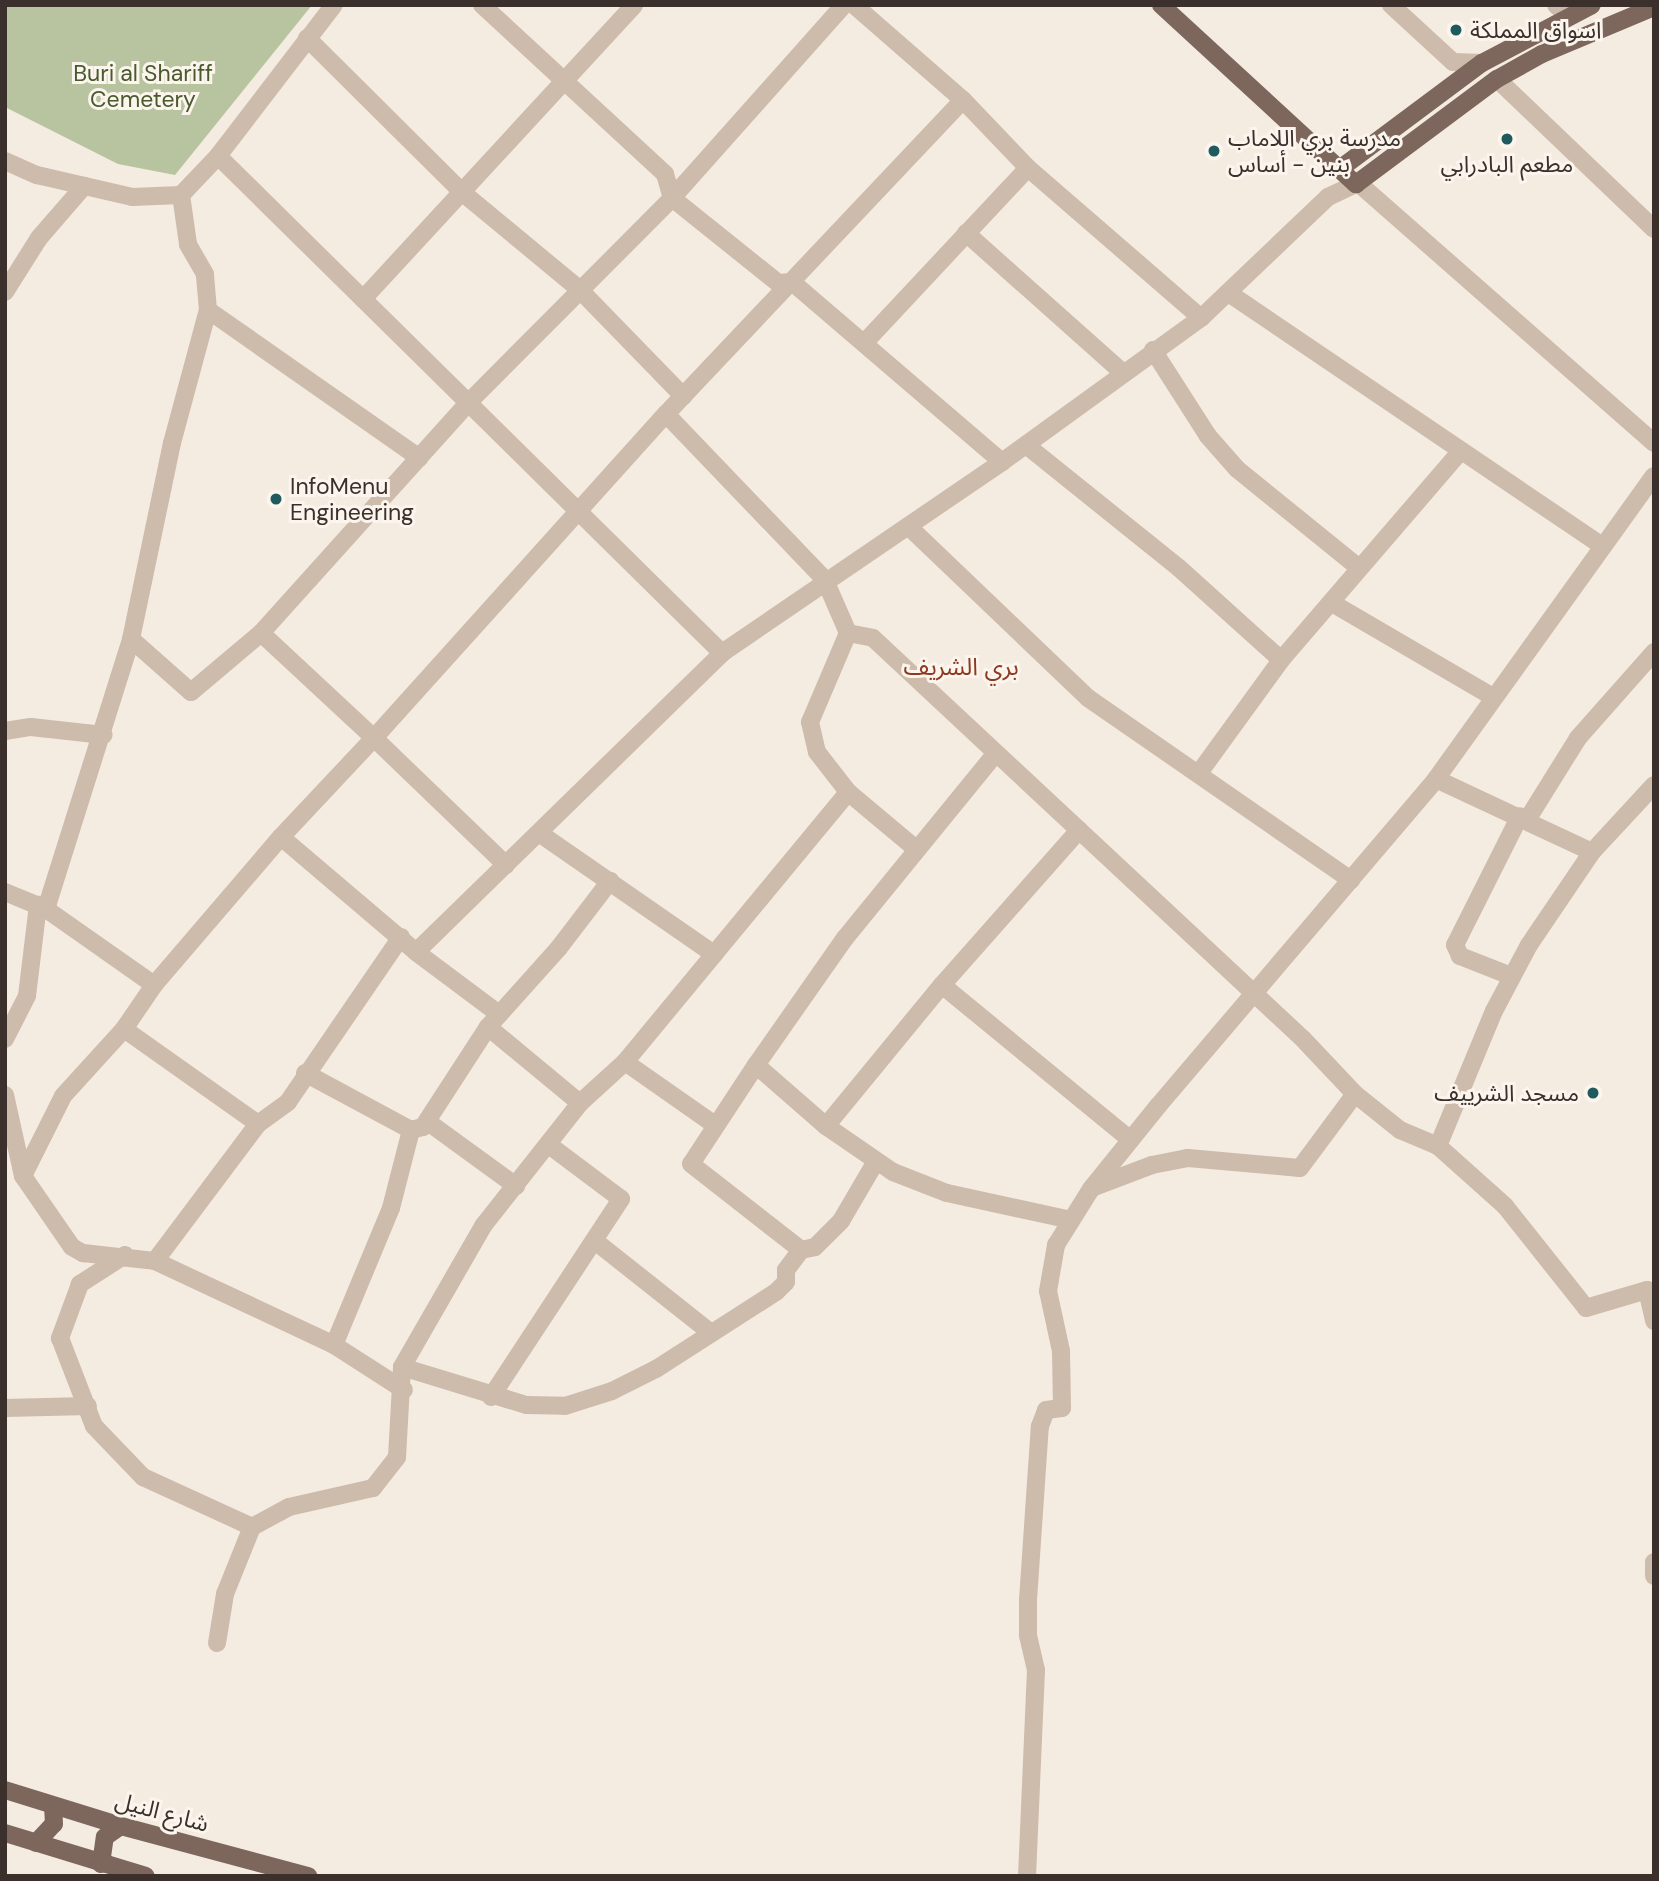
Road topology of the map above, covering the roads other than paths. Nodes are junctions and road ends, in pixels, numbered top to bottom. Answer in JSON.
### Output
{"nodes":[{"id":1,"x":334,"y":5,"type":"edge"},
{"id":2,"x":482,"y":5,"type":"edge"},
{"id":3,"x":634,"y":5,"type":"edge"},
{"id":4,"x":844,"y":5,"type":"edge"},
{"id":5,"x":854,"y":5,"type":"edge"},
{"id":6,"x":1391,"y":5,"type":"edge"},
{"id":7,"x":1592,"y":5,"type":"edge"},
{"id":8,"x":1654,"y":7,"type":"edge"},
{"id":9,"x":1171,"y":8,"type":"edge"},
{"id":10,"x":1562,"y":10,"type":"edge"},
{"id":11,"x":307,"y":38,"type":"junction"},
{"id":12,"x":1482,"y":63,"type":"junction"},
{"id":13,"x":566,"y":79,"type":"junction"},
{"id":14,"x":1497,"y":79,"type":"junction"},
{"id":15,"x":962,"y":100,"type":"junction"},
{"id":16,"x":218,"y":156,"type":"junction"},
{"id":17,"x":5,"y":161,"type":"edge"},
{"id":18,"x":1028,"y":168,"type":"junction"},
{"id":19,"x":1341,"y":168,"type":"junction"},
{"id":20,"x":1356,"y":183,"type":"junction"},
{"id":21,"x":84,"y":186,"type":"junction"},
{"id":22,"x":463,"y":192,"type":"junction"},
{"id":23,"x":181,"y":195,"type":"junction"},
{"id":24,"x":1328,"y":197,"type":"junction"},
{"id":25,"x":672,"y":198,"type":"junction"},
{"id":26,"x":1654,"y":229,"type":"edge"},
{"id":27,"x":966,"y":233,"type":"junction"},
{"id":28,"x":792,"y":282,"type":"junction"},
{"id":29,"x":578,"y":288,"type":"junction"},
{"id":30,"x":5,"y":292,"type":"edge"},
{"id":31,"x":1230,"y":294,"type":"junction"},
{"id":32,"x":363,"y":299,"type":"junction"},
{"id":33,"x":208,"y":310,"type":"junction"},
{"id":34,"x":1201,"y":318,"type":"junction"},
{"id":35,"x":866,"y":341,"type":"junction"},
{"id":36,"x":1153,"y":350,"type":"junction"},
{"id":37,"x":1122,"y":372,"type":"junction"},
{"id":38,"x":683,"y":396,"type":"junction"},
{"id":39,"x":466,"y":405,"type":"junction"},
{"id":40,"x":666,"y":414,"type":"junction"},
{"id":41,"x":1654,"y":443,"type":"edge"},
{"id":42,"x":1026,"y":445,"type":"junction"},
{"id":43,"x":1461,"y":451,"type":"junction"},
{"id":44,"x":419,"y":458,"type":"junction"},
{"id":45,"x":1002,"y":462,"type":"junction"},
{"id":46,"x":1654,"y":476,"type":"edge"},
{"id":47,"x":581,"y":510,"type":"junction"},
{"id":48,"x":908,"y":526,"type":"junction"},
{"id":49,"x":1601,"y":545,"type":"junction"},
{"id":50,"x":1358,"y":567,"type":"junction"},
{"id":51,"x":825,"y":580,"type":"junction"},
{"id":52,"x":1332,"y":603,"type":"junction"},
{"id":53,"x":261,"y":633,"type":"junction"},
{"id":54,"x":848,"y":633,"type":"junction"},
{"id":55,"x":131,"y":639,"type":"junction"},
{"id":56,"x":722,"y":653,"type":"junction"},
{"id":57,"x":1653,"y":654,"type":"edge"},
{"id":58,"x":1281,"y":660,"type":"junction"},
{"id":59,"x":1493,"y":697,"type":"junction"},
{"id":60,"x":5,"y":731,"type":"edge"},
{"id":61,"x":104,"y":735,"type":"junction"},
{"id":62,"x":374,"y":738,"type":"junction"},
{"id":63,"x":996,"y":753,"type":"junction"},
{"id":64,"x":1199,"y":773,"type":"junction"},
{"id":65,"x":1436,"y":779,"type":"junction"},
{"id":66,"x":1654,"y":785,"type":"edge"},
{"id":67,"x":848,"y":792,"type":"junction"},
{"id":68,"x":1524,"y":818,"type":"junction"},
{"id":69,"x":1079,"y":830,"type":"junction"},
{"id":70,"x":539,"y":833,"type":"junction"},
{"id":71,"x":281,"y":837,"type":"junction"},
{"id":72,"x":916,"y":849,"type":"junction"},
{"id":73,"x":1592,"y":852,"type":"junction"},
{"id":74,"x":506,"y":864,"type":"junction"},
{"id":75,"x":1351,"y":880,"type":"junction"},
{"id":76,"x":610,"y":881,"type":"junction"},
{"id":77,"x":5,"y":892,"type":"edge"},
{"id":78,"x":42,"y":907,"type":"junction"},
{"id":79,"x":401,"y":937,"type":"junction"},
{"id":80,"x":416,"y":952,"type":"junction"},
{"id":81,"x":714,"y":954,"type":"junction"},
{"id":82,"x":1511,"y":976,"type":"junction"},
{"id":83,"x":154,"y":985,"type":"junction"},
{"id":84,"x":942,"y":985,"type":"junction"},
{"id":85,"x":1254,"y":994,"type":"junction"},
{"id":86,"x":493,"y":1020,"type":"junction"},
{"id":87,"x":124,"y":1029,"type":"junction"},
{"id":88,"x":5,"y":1039,"type":"edge"},
{"id":89,"x":625,"y":1062,"type":"junction"},
{"id":90,"x":757,"y":1065,"type":"junction"},
{"id":91,"x":305,"y":1073,"type":"junction"},
{"id":92,"x":1355,"y":1094,"type":"junction"},
{"id":93,"x":5,"y":1095,"type":"edge"},
{"id":94,"x":580,"y":1103,"type":"junction"},
{"id":95,"x":428,"y":1122,"type":"junction"},
{"id":96,"x":258,"y":1124,"type":"junction"},
{"id":97,"x":715,"y":1125,"type":"junction"},
{"id":98,"x":826,"y":1126,"type":"junction"},
{"id":99,"x":411,"y":1130,"type":"junction"},
{"id":100,"x":1131,"y":1140,"type":"junction"},
{"id":101,"x":550,"y":1145,"type":"junction"},
{"id":102,"x":1438,"y":1146,"type":"junction"},
{"id":103,"x":876,"y":1161,"type":"junction"},
{"id":104,"x":23,"y":1176,"type":"junction"},
{"id":105,"x":516,"y":1185,"type":"junction"},
{"id":106,"x":1091,"y":1189,"type":"junction"},
{"id":107,"x":1071,"y":1220,"type":"junction"},
{"id":108,"x":595,"y":1241,"type":"junction"},
{"id":109,"x":801,"y":1250,"type":"junction"},
{"id":110,"x":125,"y":1255,"type":"junction"},
{"id":111,"x":155,"y":1261,"type":"junction"},
{"id":112,"x":1654,"y":1321,"type":"edge"},
{"id":113,"x":710,"y":1332,"type":"junction"},
{"id":114,"x":334,"y":1345,"type":"junction"},
{"id":115,"x":402,"y":1367,"type":"junction"},
{"id":116,"x":404,"y":1390,"type":"junction"},
{"id":117,"x":491,"y":1396,"type":"junction"},
{"id":118,"x":88,"y":1406,"type":"junction"},
{"id":119,"x":5,"y":1408,"type":"edge"},
{"id":120,"x":252,"y":1527,"type":"junction"},
{"id":121,"x":1654,"y":1562,"type":"edge"},
{"id":122,"x":1654,"y":1576,"type":"edge"},
{"id":123,"x":217,"y":1643,"type":"dead end"},
{"id":124,"x":5,"y":1790,"type":"edge"},
{"id":125,"x":53,"y":1806,"type":"junction"},
{"id":126,"x":121,"y":1826,"type":"junction"},
{"id":127,"x":5,"y":1833,"type":"edge"},
{"id":128,"x":36,"y":1843,"type":"junction"},
{"id":129,"x":101,"y":1864,"type":"junction"},
{"id":130,"x":146,"y":1876,"type":"edge"},
{"id":131,"x":308,"y":1876,"type":"edge"},
{"id":132,"x":1027,"y":1876,"type":"edge"}],
"edges":[{"from":1,"to":11,"type":"street"},
{"from":2,"to":13,"type":"street"},
{"from":3,"to":13,"type":"street"},
{"from":4,"to":25,"type":"street"},
{"from":5,"to":15,"type":"street"},
{"from":6,"to":12,"type":"street"},
{"from":7,"to":10,"type":"main road"},
{"from":8,"to":14,"type":"main road"},
{"from":9,"to":19,"type":"main road"},
{"from":10,"to":12,"type":"main road"},
{"from":11,"to":16,"type":"street"},
{"from":11,"to":22,"type":"street"},
{"from":12,"to":19,"type":"main road"},
{"from":13,"to":22,"type":"street"},
{"from":13,"to":25,"type":"street"},
{"from":14,"to":20,"type":"main road"},
{"from":14,"to":26,"type":"street"},
{"from":15,"to":18,"type":"street"},
{"from":15,"to":28,"type":"street"},
{"from":16,"to":23,"type":"street"},
{"from":16,"to":32,"type":"street"},
{"from":17,"to":21,"type":"street"},
{"from":18,"to":27,"type":"street"},
{"from":18,"to":34,"type":"street"},
{"from":19,"to":20,"type":"main road"},
{"from":19,"to":24,"type":"street"},
{"from":20,"to":24,"type":"street"},
{"from":20,"to":41,"type":"street"},
{"from":21,"to":23,"type":"street"},
{"from":21,"to":30,"type":"street"},
{"from":22,"to":29,"type":"street"},
{"from":22,"to":32,"type":"street"},
{"from":23,"to":33,"type":"street"},
{"from":24,"to":31,"type":"street"},
{"from":25,"to":28,"type":"street"},
{"from":25,"to":29,"type":"street"},
{"from":27,"to":35,"type":"street"},
{"from":27,"to":37,"type":"street"},
{"from":28,"to":35,"type":"street"},
{"from":28,"to":38,"type":"street"},
{"from":29,"to":38,"type":"street"},
{"from":29,"to":39,"type":"street"},
{"from":31,"to":34,"type":"street"},
{"from":31,"to":43,"type":"street"},
{"from":32,"to":39,"type":"street"},
{"from":33,"to":44,"type":"street"},
{"from":33,"to":55,"type":"street"},
{"from":34,"to":36,"type":"street"},
{"from":35,"to":45,"type":"street"},
{"from":36,"to":37,"type":"street"},
{"from":36,"to":50,"type":"street"},
{"from":37,"to":42,"type":"street"},
{"from":38,"to":40,"type":"street"},
{"from":39,"to":44,"type":"street"},
{"from":39,"to":47,"type":"street"},
{"from":40,"to":47,"type":"street"},
{"from":40,"to":51,"type":"street"},
{"from":42,"to":45,"type":"street"},
{"from":42,"to":58,"type":"street"},
{"from":43,"to":49,"type":"street"},
{"from":43,"to":50,"type":"street"},
{"from":44,"to":53,"type":"street"},
{"from":45,"to":48,"type":"street"},
{"from":46,"to":49,"type":"street"},
{"from":47,"to":56,"type":"street"},
{"from":47,"to":62,"type":"street"},
{"from":48,"to":51,"type":"street"},
{"from":48,"to":64,"type":"street"},
{"from":49,"to":59,"type":"street"},
{"from":50,"to":52,"type":"street"},
{"from":51,"to":54,"type":"street"},
{"from":51,"to":56,"type":"street"},
{"from":52,"to":58,"type":"street"},
{"from":52,"to":59,"type":"street"},
{"from":53,"to":55,"type":"street"},
{"from":53,"to":62,"type":"street"},
{"from":54,"to":63,"type":"street"},
{"from":54,"to":67,"type":"street"},
{"from":55,"to":61,"type":"street"},
{"from":56,"to":70,"type":"street"},
{"from":57,"to":68,"type":"street"},
{"from":58,"to":64,"type":"street"},
{"from":59,"to":65,"type":"street"},
{"from":60,"to":61,"type":"street"},
{"from":61,"to":78,"type":"street"},
{"from":62,"to":71,"type":"street"},
{"from":62,"to":74,"type":"street"},
{"from":63,"to":69,"type":"street"},
{"from":63,"to":72,"type":"street"},
{"from":64,"to":75,"type":"street"},
{"from":65,"to":68,"type":"street"},
{"from":65,"to":75,"type":"street"},
{"from":66,"to":73,"type":"street"},
{"from":67,"to":72,"type":"street"},
{"from":67,"to":81,"type":"street"},
{"from":68,"to":73,"type":"street"},
{"from":68,"to":82,"type":"street"},
{"from":69,"to":84,"type":"street"},
{"from":69,"to":85,"type":"street"},
{"from":70,"to":74,"type":"street"},
{"from":70,"to":76,"type":"street"},
{"from":71,"to":79,"type":"street"},
{"from":71,"to":83,"type":"street"},
{"from":72,"to":90,"type":"street"},
{"from":73,"to":82,"type":"street"},
{"from":74,"to":80,"type":"street"},
{"from":75,"to":85,"type":"street"},
{"from":76,"to":81,"type":"street"},
{"from":76,"to":86,"type":"street"},
{"from":77,"to":78,"type":"street"},
{"from":78,"to":83,"type":"street"},
{"from":78,"to":88,"type":"street"},
{"from":79,"to":80,"type":"street"},
{"from":79,"to":91,"type":"street"},
{"from":80,"to":86,"type":"street"},
{"from":81,"to":89,"type":"street"},
{"from":82,"to":102,"type":"street"},
{"from":83,"to":87,"type":"street"},
{"from":84,"to":98,"type":"street"},
{"from":84,"to":100,"type":"street"},
{"from":85,"to":92,"type":"street"},
{"from":85,"to":100,"type":"street"},
{"from":86,"to":94,"type":"street"},
{"from":86,"to":95,"type":"street"},
{"from":87,"to":96,"type":"street"},
{"from":87,"to":104,"type":"street"},
{"from":89,"to":94,"type":"street"},
{"from":89,"to":97,"type":"street"},
{"from":90,"to":97,"type":"street"},
{"from":90,"to":98,"type":"street"},
{"from":91,"to":96,"type":"street"},
{"from":91,"to":99,"type":"street"},
{"from":92,"to":102,"type":"street"},
{"from":92,"to":106,"type":"street"},
{"from":93,"to":104,"type":"street"},
{"from":94,"to":101,"type":"street"},
{"from":95,"to":99,"type":"street"},
{"from":95,"to":105,"type":"street"},
{"from":96,"to":111,"type":"street"},
{"from":97,"to":109,"type":"street"},
{"from":98,"to":103,"type":"street"},
{"from":99,"to":114,"type":"street"},
{"from":100,"to":106,"type":"street"},
{"from":101,"to":105,"type":"street"},
{"from":101,"to":108,"type":"street"},
{"from":102,"to":112,"type":"street"},
{"from":103,"to":107,"type":"street"},
{"from":103,"to":109,"type":"street"},
{"from":104,"to":110,"type":"street"},
{"from":105,"to":115,"type":"street"},
{"from":106,"to":107,"type":"street"},
{"from":107,"to":132,"type":"street"},
{"from":108,"to":113,"type":"street"},
{"from":108,"to":117,"type":"street"},
{"from":109,"to":113,"type":"street"},
{"from":110,"to":111,"type":"street"},
{"from":110,"to":118,"type":"street"},
{"from":111,"to":114,"type":"street"},
{"from":113,"to":117,"type":"street"},
{"from":114,"to":116,"type":"street"},
{"from":115,"to":116,"type":"street"},
{"from":115,"to":117,"type":"street"},
{"from":116,"to":120,"type":"street"},
{"from":118,"to":119,"type":"street"},
{"from":118,"to":120,"type":"street"},
{"from":120,"to":123,"type":"street"},
{"from":121,"to":122,"type":"street"},
{"from":124,"to":125,"type":"main road","name":"شارع النيل"},
{"from":125,"to":126,"type":"main road","name":"شارع النيل"},
{"from":125,"to":128,"type":"main road"},
{"from":126,"to":129,"type":"main road"},
{"from":126,"to":131,"type":"main road","name":"شارع النيل"},
{"from":127,"to":128,"type":"main road"},
{"from":128,"to":129,"type":"main road"},
{"from":129,"to":130,"type":"main road"}]}
